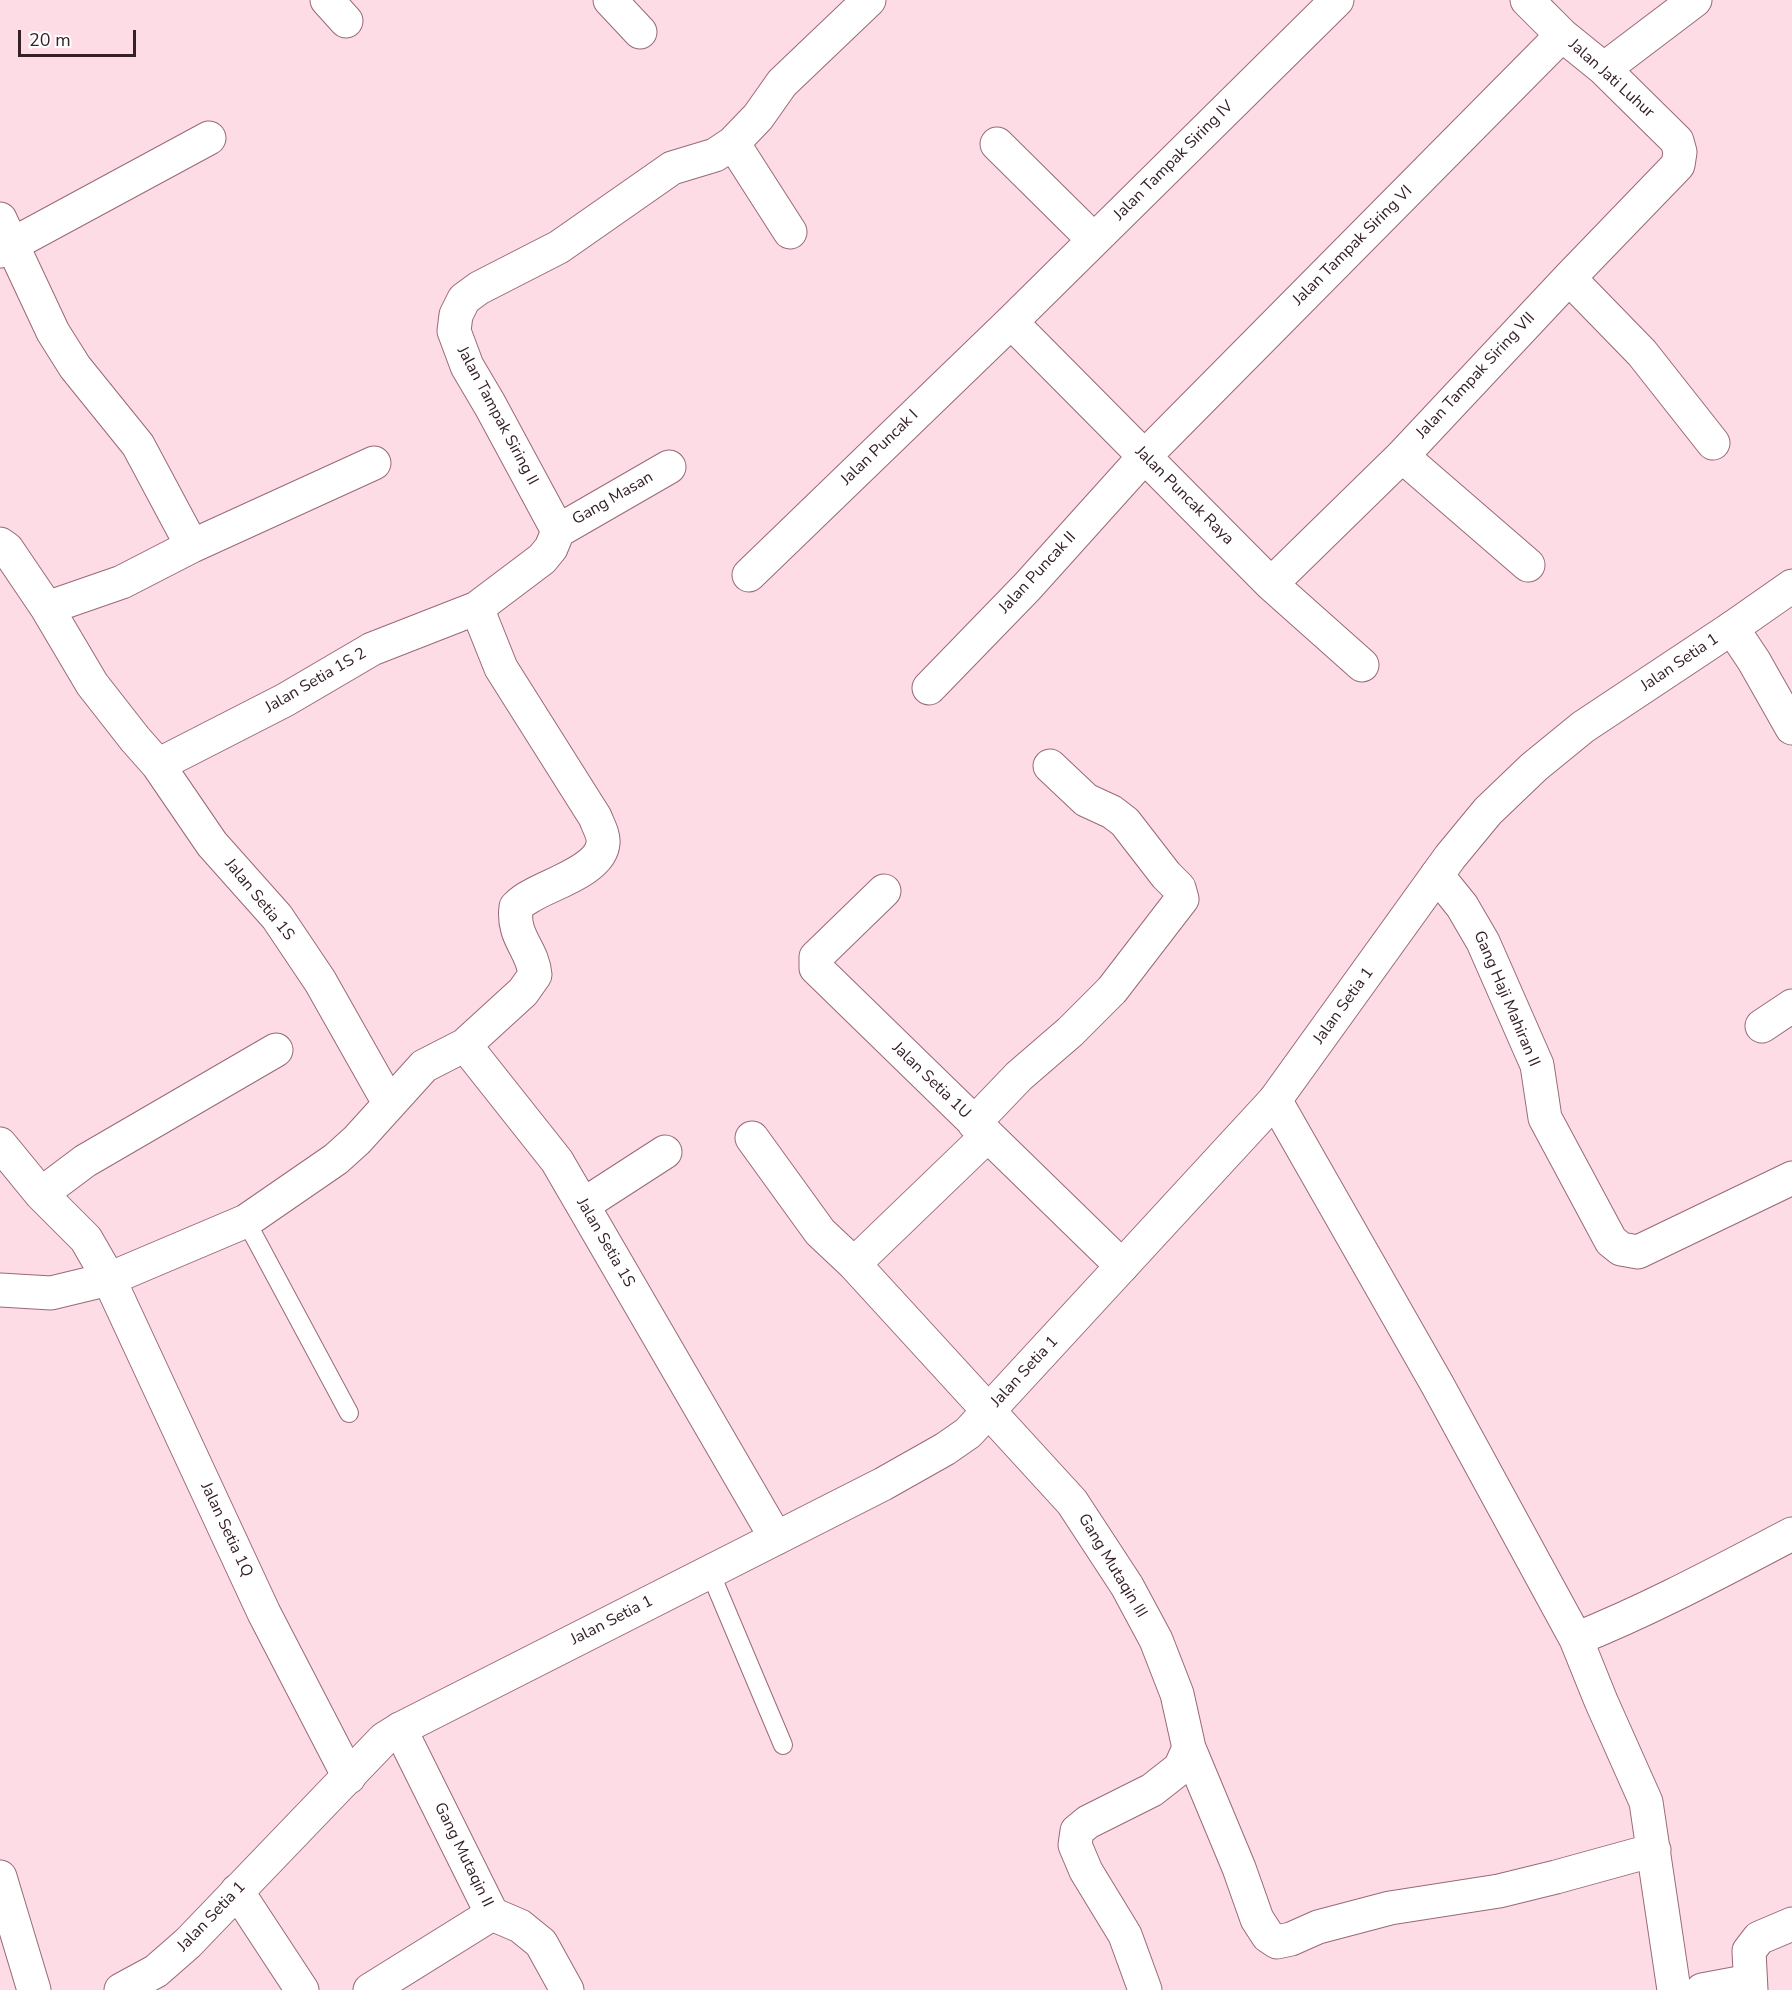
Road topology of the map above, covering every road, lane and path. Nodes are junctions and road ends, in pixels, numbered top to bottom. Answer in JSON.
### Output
{"nodes":[{"id":1,"x":610,"y":0,"type":"edge"},
{"id":2,"x":869,"y":0,"type":"edge"},
{"id":3,"x":1337,"y":0,"type":"edge"},
{"id":4,"x":1527,"y":0,"type":"edge"},
{"id":5,"x":1695,"y":0,"type":"edge"},
{"id":6,"x":640,"y":32,"type":"dead end"},
{"id":7,"x":1562,"y":34,"type":"junction"},
{"id":8,"x":1604,"y":69,"type":"junction"},
{"id":9,"x":209,"y":138,"type":"dead end"},
{"id":10,"x":733,"y":143,"type":"junction"},
{"id":11,"x":997,"y":144,"type":"dead end"},
{"id":12,"x":1678,"y":165,"type":"joint"},
{"id":13,"x":790,"y":232,"type":"dead end"},
{"id":14,"x":4,"y":238,"type":"edge"},
{"id":15,"x":1094,"y":240,"type":"junction"},
{"id":16,"x":1569,"y":278,"type":"junction"},
{"id":17,"x":1011,"y":322,"type":"junction"},
{"id":18,"x":1713,"y":443,"type":"dead end"},
{"id":19,"x":1144,"y":456,"type":"junction"},
{"id":20,"x":1402,"y":456,"type":"junction"},
{"id":21,"x":374,"y":463,"type":"dead end"},
{"id":22,"x":669,"y":467,"type":"dead end"},
{"id":23,"x":558,"y":531,"type":"junction"},
{"id":24,"x":0,"y":544,"type":"edge"},
{"id":25,"x":192,"y":546,"type":"junction"},
{"id":26,"x":1528,"y":565,"type":"dead end"},
{"id":27,"x":749,"y":575,"type":"dead end"},
{"id":28,"x":1271,"y":584,"type":"junction"},
{"id":29,"x":1792,"y":585,"type":"edge"},
{"id":30,"x":47,"y":608,"type":"junction"},
{"id":31,"x":477,"y":608,"type":"junction"},
{"id":32,"x":1732,"y":628,"type":"junction"},
{"id":33,"x":1362,"y":665,"type":"dead end"},
{"id":34,"x":929,"y":688,"type":"dead end"},
{"id":35,"x":1792,"y":728,"type":"edge"},
{"id":36,"x":158,"y":765,"type":"junction"},
{"id":37,"x":1050,"y":766,"type":"dead end"},
{"id":38,"x":1437,"y":875,"type":"junction"},
{"id":39,"x":884,"y":891,"type":"dead end"},
{"id":40,"x":1792,"y":1006,"type":"edge"},
{"id":41,"x":1762,"y":1026,"type":"dead end"},
{"id":42,"x":465,"y":1045,"type":"junction"},
{"id":43,"x":276,"y":1050,"type":"dead end"},
{"id":44,"x":1275,"y":1100,"type":"junction"},
{"id":45,"x":389,"y":1103,"type":"junction"},
{"id":46,"x":981,"y":1129,"type":"junction"},
{"id":47,"x":752,"y":1138,"type":"dead end"},
{"id":48,"x":0,"y":1144,"type":"edge"},
{"id":49,"x":665,"y":1152,"type":"dead end"},
{"id":50,"x":1792,"y":1178,"type":"edge"},
{"id":51,"x":41,"y":1194,"type":"junction"},
{"id":52,"x":583,"y":1205,"type":"junction"},
{"id":53,"x":246,"y":1221,"type":"junction"},
{"id":54,"x":854,"y":1264,"type":"junction"},
{"id":55,"x":1122,"y":1266,"type":"junction"},
{"id":56,"x":109,"y":1279,"type":"junction"},
{"id":57,"x":0,"y":1290,"type":"edge"},
{"id":58,"x":989,"y":1411,"type":"junction"},
{"id":59,"x":349,"y":1413,"type":"dead end"},
{"id":60,"x":1792,"y":1534,"type":"edge"},
{"id":61,"x":776,"y":1538,"type":"junction"},
{"id":62,"x":710,"y":1572,"type":"junction"},
{"id":63,"x":1576,"y":1639,"type":"junction"},
{"id":64,"x":400,"y":1729,"type":"junction"},
{"id":65,"x":783,"y":1745,"type":"dead end"},
{"id":66,"x":1189,"y":1748,"type":"junction"},
{"id":67,"x":349,"y":1777,"type":"junction"},
{"id":68,"x":1654,"y":1850,"type":"junction"},
{"id":69,"x":0,"y":1877,"type":"edge"},
{"id":70,"x":237,"y":1892,"type":"junction"},
{"id":71,"x":492,"y":1914,"type":"junction"},
{"id":72,"x":1792,"y":1924,"type":"edge"},
{"id":73,"x":1750,"y":1986,"type":"edge"},
{"id":74,"x":34,"y":1990,"type":"edge"},
{"id":75,"x":121,"y":1990,"type":"edge"},
{"id":76,"x":302,"y":1990,"type":"edge"},
{"id":77,"x":370,"y":1990,"type":"edge"},
{"id":78,"x":567,"y":1990,"type":"edge"},
{"id":79,"x":1145,"y":1990,"type":"edge"},
{"id":80,"x":1674,"y":1990,"type":"edge"},
{"id":81,"x":1702,"y":1990,"type":"edge"}],
"edges":[{"from":1,"to":6,"type":"street"},
{"from":2,"to":10,"type":"street","name":"Jalan Tampak Siring II"},
{"from":3,"to":15,"type":"street","name":"Jalan Tampak Siring IV"},
{"from":4,"to":7,"type":"street","name":"Jalan Jati Luhur"},
{"from":5,"to":8,"type":"street"},
{"from":7,"to":8,"type":"street","name":"Jalan Jati Luhur"},
{"from":7,"to":19,"type":"street","name":"Jalan Tampak Siring VI"},
{"from":8,"to":12,"type":"street","name":"Jalan Jati Luhur"},
{"from":9,"to":14,"type":"street"},
{"from":10,"to":13,"type":"street"},
{"from":10,"to":23,"type":"street","name":"Jalan Tampak Siring II"},
{"from":11,"to":15,"type":"street"},
{"from":12,"to":16,"type":"street","name":"Jalan Tampak Siring VII"},
{"from":14,"to":25,"type":"street"},
{"from":15,"to":17,"type":"street","name":"Jalan Tampak Siring IV"},
{"from":16,"to":18,"type":"street"},
{"from":16,"to":20,"type":"street","name":"Jalan Tampak Siring VII"},
{"from":17,"to":19,"type":"street","name":"Jalan Puncak Raya"},
{"from":17,"to":27,"type":"street","name":"Jalan Puncak I"},
{"from":19,"to":28,"type":"street","name":"Jalan Puncak Raya"},
{"from":19,"to":34,"type":"street","name":"Jalan Puncak II"},
{"from":20,"to":26,"type":"street"},
{"from":20,"to":28,"type":"street","name":"Jalan Tampak Siring VII"},
{"from":21,"to":25,"type":"street"},
{"from":22,"to":23,"type":"street","name":"Gang Masan"},
{"from":23,"to":31,"type":"street"},
{"from":24,"to":30,"type":"street","name":"Jalan Setia 1S"},
{"from":25,"to":30,"type":"street"},
{"from":28,"to":33,"type":"street","name":"Jalan Puncak Raya"},
{"from":29,"to":32,"type":"street","name":"Jalan Setia 1"},
{"from":30,"to":36,"type":"street","name":"Jalan Setia 1S"},
{"from":31,"to":36,"type":"street","name":"Jalan Setia 1S 2"},
{"from":31,"to":42,"type":"street"},
{"from":32,"to":35,"type":"street"},
{"from":32,"to":38,"type":"street","name":"Jalan Setia 1"},
{"from":36,"to":45,"type":"street","name":"Jalan Setia 1S"},
{"from":37,"to":46,"type":"street"},
{"from":38,"to":44,"type":"street","name":"Jalan Setia 1"},
{"from":38,"to":50,"type":"street","name":"Gang Haji Mahiran II"},
{"from":39,"to":46,"type":"street","name":"Jalan Setia 1U"},
{"from":40,"to":41,"type":"street"},
{"from":42,"to":45,"type":"street"},
{"from":42,"to":52,"type":"street","name":"Jalan Setia 1S"},
{"from":43,"to":51,"type":"street"},
{"from":44,"to":55,"type":"street","name":"Jalan Setia 1"},
{"from":44,"to":63,"type":"street"},
{"from":45,"to":53,"type":"street"},
{"from":46,"to":54,"type":"street"},
{"from":46,"to":55,"type":"street","name":"Jalan Setia 1U"},
{"from":47,"to":54,"type":"street"},
{"from":48,"to":51,"type":"street","name":"Jalan Setia 1Q"},
{"from":49,"to":52,"type":"street"},
{"from":51,"to":56,"type":"street","name":"Jalan Setia 1Q"},
{"from":52,"to":61,"type":"street","name":"Jalan Setia 1S"},
{"from":53,"to":56,"type":"street"},
{"from":53,"to":59,"type":"lane"},
{"from":54,"to":58,"type":"street"},
{"from":55,"to":58,"type":"street","name":"Jalan Setia 1"},
{"from":56,"to":57,"type":"street"},
{"from":56,"to":67,"type":"street","name":"Jalan Setia 1Q"},
{"from":58,"to":61,"type":"street","name":"Jalan Setia 1"},
{"from":58,"to":66,"type":"street","name":"Gang Mutaqin III"},
{"from":60,"to":63,"type":"street"},
{"from":61,"to":62,"type":"street","name":"Jalan Setia 1"},
{"from":62,"to":64,"type":"street","name":"Jalan Setia 1"},
{"from":62,"to":65,"type":"lane"},
{"from":63,"to":68,"type":"street"},
{"from":64,"to":67,"type":"street","name":"Jalan Setia 1"},
{"from":64,"to":71,"type":"street","name":"Gang Mutaqin II"},
{"from":66,"to":68,"type":"street","name":"Gang Mutaqin III"},
{"from":66,"to":79,"type":"street"},
{"from":67,"to":70,"type":"street","name":"Jalan Setia 1"},
{"from":68,"to":80,"type":"street"},
{"from":69,"to":74,"type":"street"},
{"from":70,"to":75,"type":"street","name":"Jalan Setia 1"},
{"from":70,"to":76,"type":"street"},
{"from":71,"to":77,"type":"street"},
{"from":71,"to":78,"type":"street","name":"Gang Mutaqin II"},
{"from":72,"to":73,"type":"street"},
{"from":73,"to":81,"type":"street"}]}
